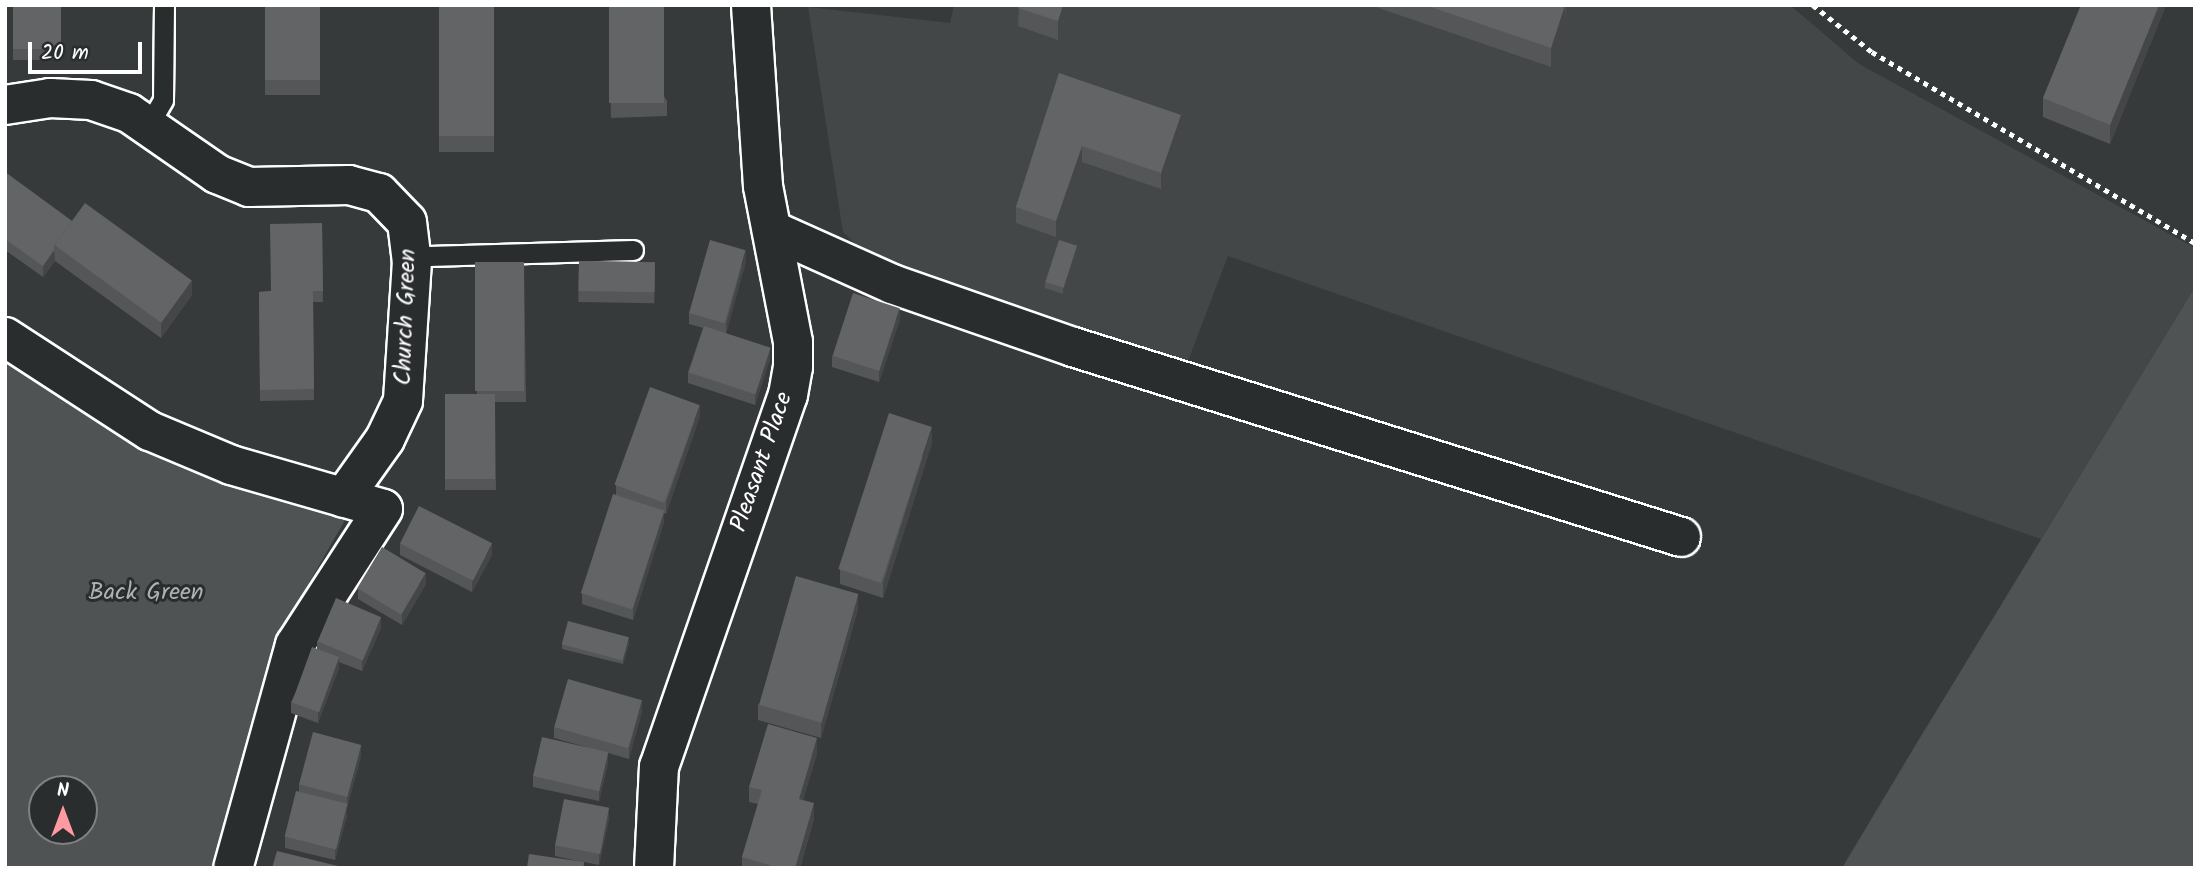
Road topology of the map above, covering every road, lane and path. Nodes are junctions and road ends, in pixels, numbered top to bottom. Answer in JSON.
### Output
{"nodes":[{"id":1,"x":164,"y":5,"type":"edge"},
{"id":2,"x":751,"y":5,"type":"edge"},
{"id":3,"x":1813,"y":5,"type":"edge"},
{"id":4,"x":5,"y":105,"type":"edge"},
{"id":5,"x":148,"y":126,"type":"junction"},
{"id":6,"x":772,"y":230,"type":"junction"},
{"id":7,"x":2195,"y":243,"type":"edge"},
{"id":8,"x":633,"y":250,"type":"dead end"},
{"id":9,"x":412,"y":261,"type":"junction"},
{"id":10,"x":5,"y":337,"type":"edge"},
{"id":11,"x":343,"y":498,"type":"junction"},
{"id":12,"x":1681,"y":537,"type":"dead end"},
{"id":13,"x":233,"y":868,"type":"edge"},
{"id":14,"x":653,"y":868,"type":"edge"}],
"edges":[{"from":1,"to":5,"type":"lane"},
{"from":2,"to":6,"type":"street","name":"Pleasant Place"},
{"from":3,"to":7,"type":"path"},
{"from":4,"to":5,"type":"street","name":"Church Green"},
{"from":5,"to":9,"type":"street","name":"Church Green"},
{"from":6,"to":12,"type":"street"},
{"from":6,"to":14,"type":"street","name":"Pleasant Place"},
{"from":8,"to":9,"type":"lane"},
{"from":9,"to":11,"type":"street","name":"Church Green"},
{"from":10,"to":11,"type":"street"},
{"from":11,"to":13,"type":"street"}]}
